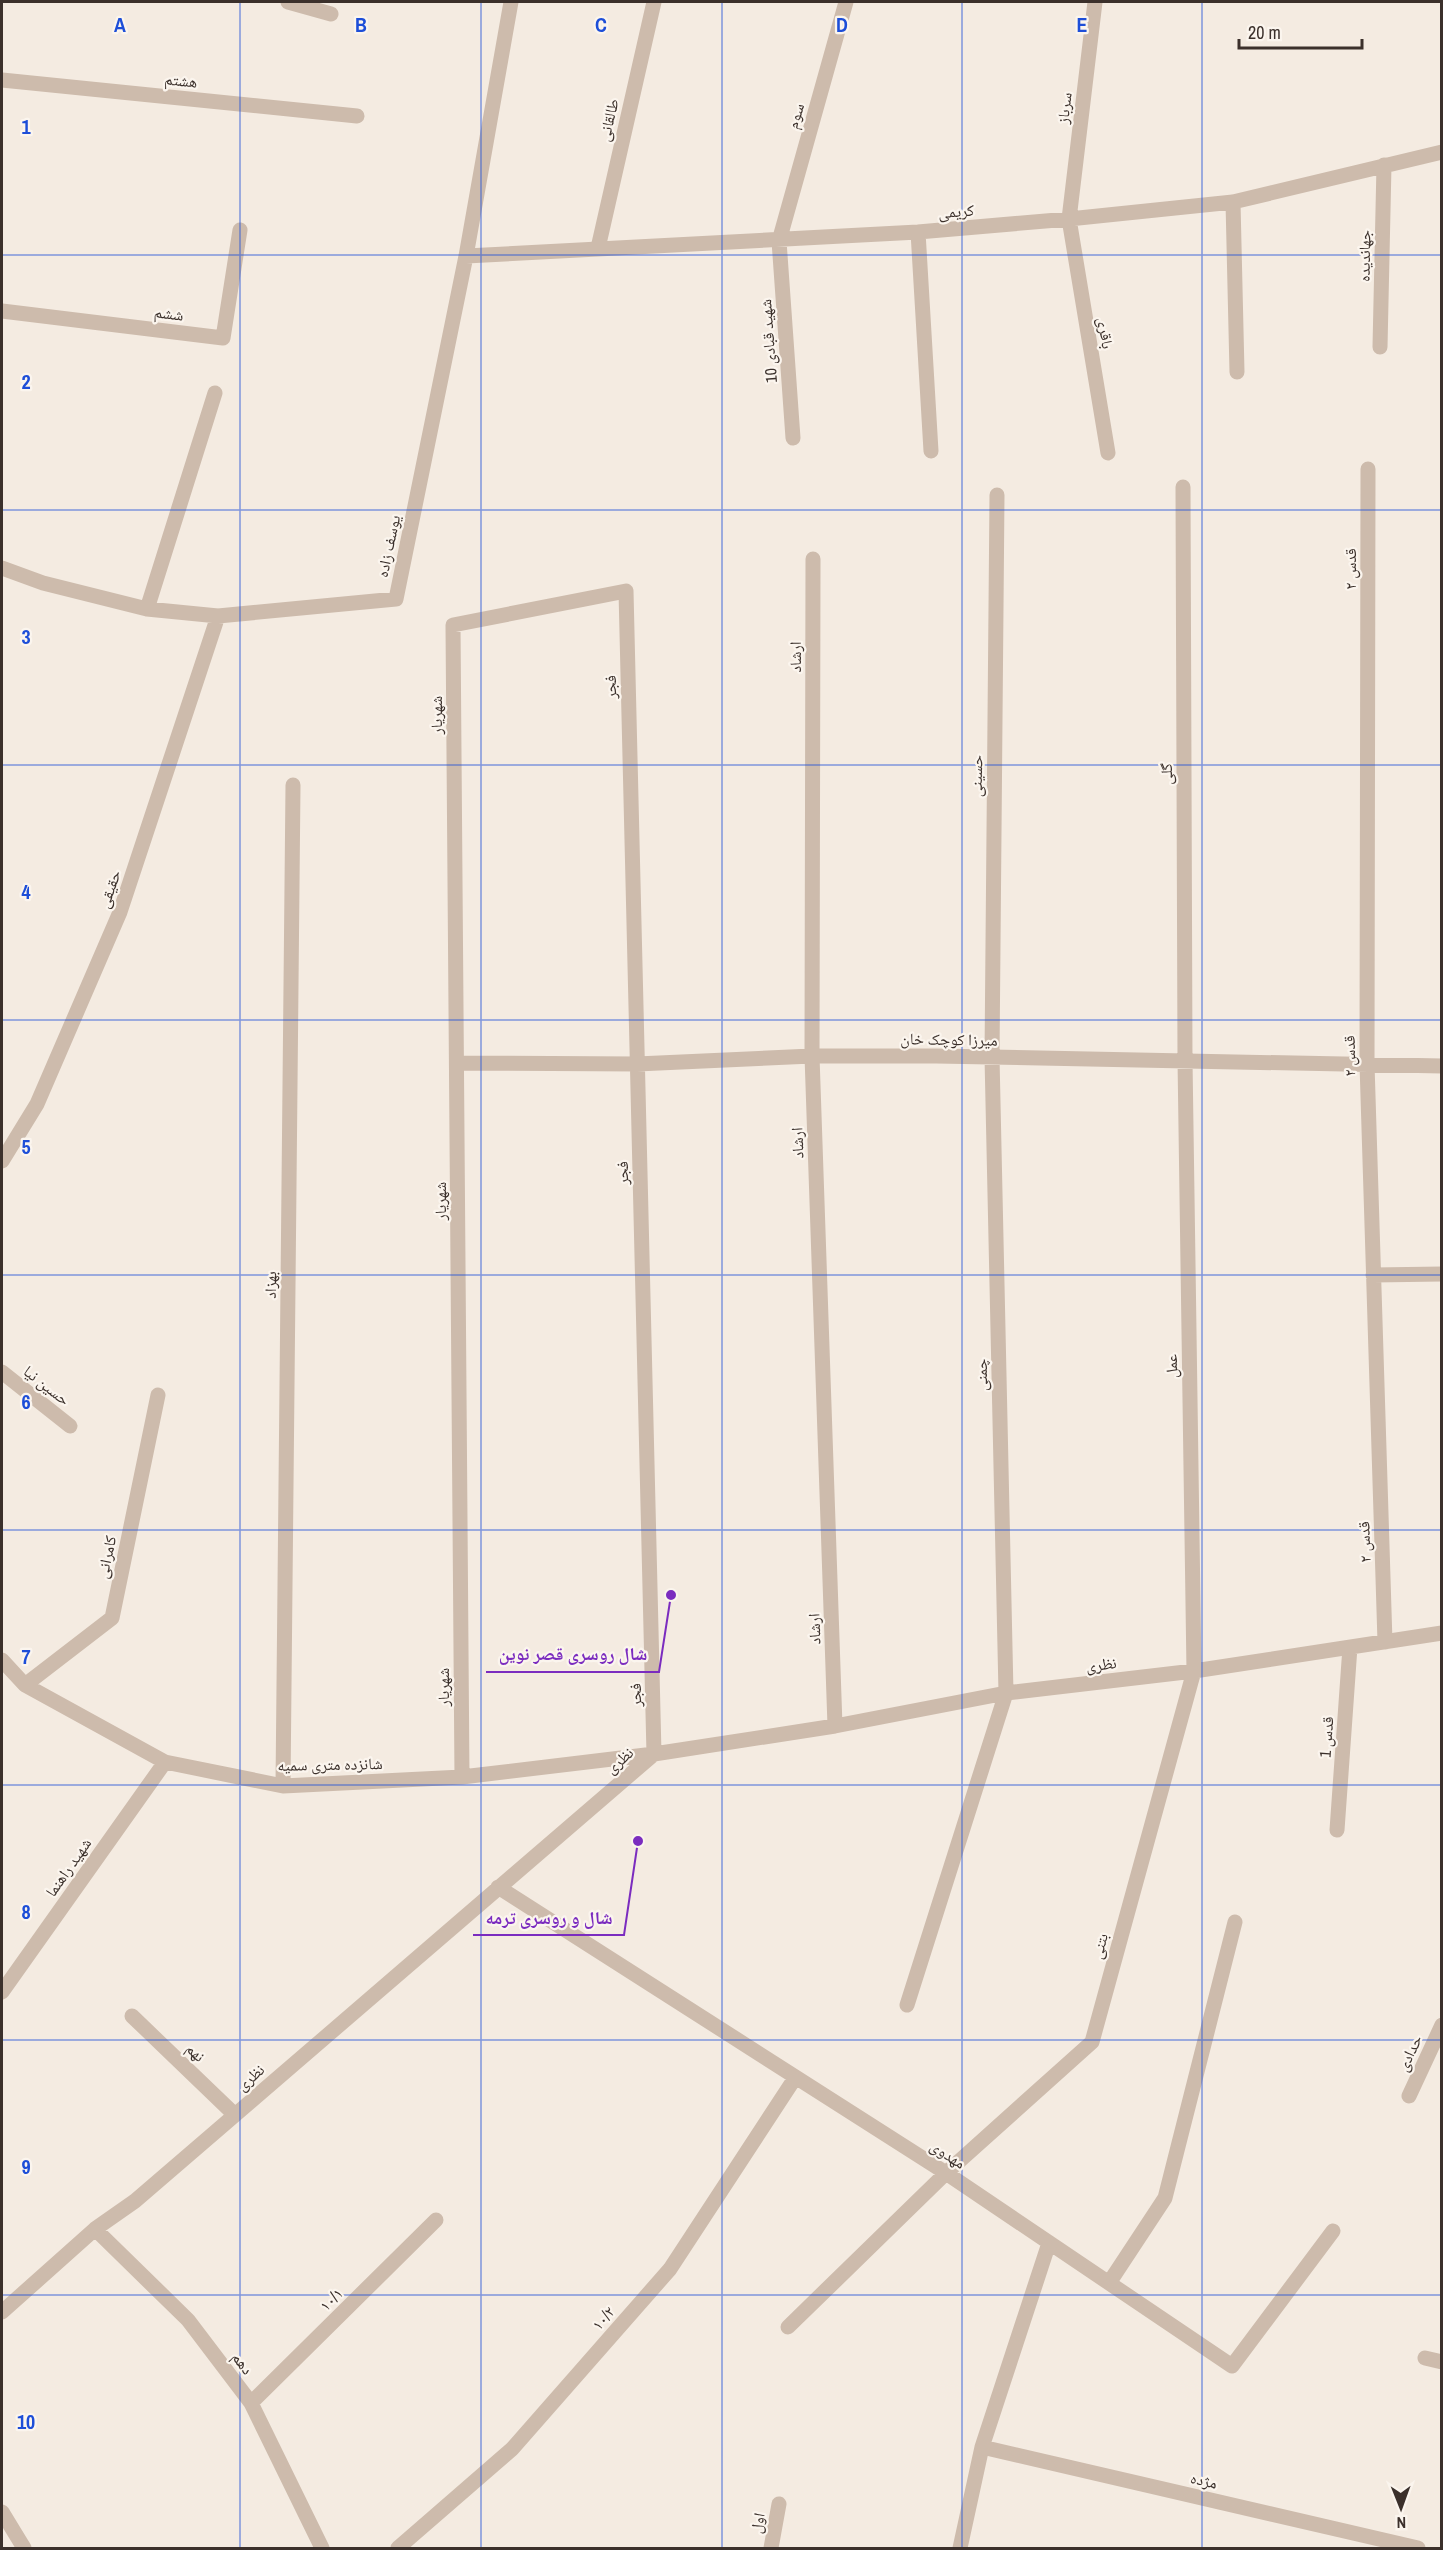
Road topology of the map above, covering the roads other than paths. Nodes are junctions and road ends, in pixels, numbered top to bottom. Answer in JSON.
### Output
{"nodes":[{"id":1,"x":288,"y":2,"type":"edge"},
{"id":2,"x":510,"y":2,"type":"edge"},
{"id":3,"x":654,"y":2,"type":"edge"},
{"id":4,"x":846,"y":2,"type":"edge"},
{"id":5,"x":1095,"y":2,"type":"edge"},
{"id":6,"x":331,"y":14,"type":"dead end"},
{"id":7,"x":2,"y":80,"type":"edge"},
{"id":8,"x":357,"y":117,"type":"dead end"},
{"id":9,"x":1442,"y":152,"type":"edge"},
{"id":10,"x":1384,"y":165,"type":"junction"},
{"id":11,"x":1233,"y":202,"type":"junction"},
{"id":12,"x":1069,"y":219,"type":"junction"},
{"id":13,"x":240,"y":230,"type":"dead end"},
{"id":14,"x":918,"y":232,"type":"junction"},
{"id":15,"x":779,"y":241,"type":"junction"},
{"id":16,"x":598,"y":248,"type":"junction"},
{"id":17,"x":466,"y":256,"type":"junction"},
{"id":18,"x":2,"y":311,"type":"edge"},
{"id":19,"x":1380,"y":347,"type":"dead end"},
{"id":20,"x":1237,"y":372,"type":"dead end"},
{"id":21,"x":215,"y":393,"type":"dead end"},
{"id":22,"x":792,"y":438,"type":"dead end"},
{"id":23,"x":932,"y":451,"type":"dead end"},
{"id":24,"x":1108,"y":453,"type":"dead end"},
{"id":25,"x":1368,"y":469,"type":"dead end"},
{"id":26,"x":1183,"y":487,"type":"dead end"},
{"id":27,"x":997,"y":495,"type":"dead end"},
{"id":28,"x":813,"y":559,"type":"dead end"},
{"id":29,"x":2,"y":568,"type":"edge"},
{"id":30,"x":147,"y":609,"type":"junction"},
{"id":31,"x":218,"y":615,"type":"junction"},
{"id":32,"x":453,"y":625,"type":"joint"},
{"id":33,"x":294,"y":785,"type":"dead end"},
{"id":34,"x":812,"y":1056,"type":"junction"},
{"id":35,"x":992,"y":1057,"type":"junction"},
{"id":36,"x":1185,"y":1060,"type":"junction"},
{"id":37,"x":457,"y":1063,"type":"junction"},
{"id":38,"x":638,"y":1064,"type":"junction"},
{"id":39,"x":1367,"y":1064,"type":"junction"},
{"id":40,"x":1442,"y":1066,"type":"edge"},
{"id":41,"x":2,"y":1161,"type":"edge"},
{"id":42,"x":1442,"y":1274,"type":"edge"},
{"id":43,"x":1373,"y":1275,"type":"junction"},
{"id":44,"x":2,"y":1372,"type":"edge"},
{"id":45,"x":158,"y":1395,"type":"dead end"},
{"id":46,"x":70,"y":1426,"type":"dead end"},
{"id":47,"x":1442,"y":1633,"type":"edge"},
{"id":48,"x":1385,"y":1642,"type":"junction"},
{"id":49,"x":1350,"y":1647,"type":"junction"},
{"id":50,"x":2,"y":1660,"type":"edge"},
{"id":51,"x":1194,"y":1671,"type":"junction"},
{"id":52,"x":25,"y":1684,"type":"junction"},
{"id":53,"x":1006,"y":1693,"type":"junction"},
{"id":54,"x":835,"y":1726,"type":"junction"},
{"id":55,"x":654,"y":1754,"type":"junction"},
{"id":56,"x":165,"y":1762,"type":"junction"},
{"id":57,"x":462,"y":1777,"type":"junction"},
{"id":58,"x":283,"y":1786,"type":"junction"},
{"id":59,"x":1337,"y":1830,"type":"dead end"},
{"id":60,"x":498,"y":1887,"type":"junction"},
{"id":61,"x":1235,"y":1922,"type":"dead end"},
{"id":62,"x":2,"y":1992,"type":"edge"},
{"id":63,"x":907,"y":2005,"type":"dead end"},
{"id":64,"x":132,"y":2016,"type":"dead end"},
{"id":65,"x":1442,"y":2025,"type":"edge"},
{"id":66,"x":795,"y":2078,"type":"junction"},
{"id":67,"x":1409,"y":2096,"type":"dead end"},
{"id":68,"x":235,"y":2115,"type":"junction"},
{"id":69,"x":946,"y":2173,"type":"junction"},
{"id":70,"x":436,"y":2220,"type":"dead end"},
{"id":71,"x":95,"y":2229,"type":"junction"},
{"id":72,"x":1333,"y":2231,"type":"dead end"},
{"id":73,"x":1049,"y":2242,"type":"junction"},
{"id":74,"x":1109,"y":2283,"type":"junction"},
{"id":75,"x":2,"y":2312,"type":"edge"},
{"id":76,"x":788,"y":2327,"type":"dead end"},
{"id":77,"x":1425,"y":2358,"type":"dead end"},
{"id":78,"x":1442,"y":2362,"type":"edge"},
{"id":79,"x":251,"y":2403,"type":"junction"},
{"id":80,"x":982,"y":2447,"type":"junction"},
{"id":81,"x":779,"y":2504,"type":"dead end"},
{"id":82,"x":2,"y":2512,"type":"edge"},
{"id":83,"x":24,"y":2548,"type":"edge"},
{"id":84,"x":322,"y":2548,"type":"edge"},
{"id":85,"x":398,"y":2548,"type":"edge"},
{"id":86,"x":771,"y":2548,"type":"edge"},
{"id":87,"x":960,"y":2548,"type":"edge"},
{"id":88,"x":1418,"y":2548,"type":"edge"}],
"edges":[{"from":1,"to":6,"type":"street"},
{"from":2,"to":17,"type":"street"},
{"from":3,"to":16,"type":"street","name":"طالقانی"},
{"from":4,"to":15,"type":"street","name":"سوم"},
{"from":5,"to":12,"type":"street","name":"سرباز"},
{"from":7,"to":8,"type":"street","name":"هشتم"},
{"from":9,"to":10,"type":"street","name":"کریمی"},
{"from":10,"to":11,"type":"street","name":"کریمی"},
{"from":10,"to":19,"type":"street","name":"جهاندیده"},
{"from":11,"to":12,"type":"street","name":"کریمی"},
{"from":11,"to":20,"type":"street"},
{"from":12,"to":14,"type":"street","name":"کریمی"},
{"from":12,"to":24,"type":"street","name":"باقری"},
{"from":13,"to":18,"type":"street","name":"ششم"},
{"from":14,"to":15,"type":"street","name":"کریمی"},
{"from":14,"to":23,"type":"street"},
{"from":15,"to":16,"type":"street","name":"کریمی"},
{"from":15,"to":22,"type":"street","name":"شهید قبادی 10"},
{"from":16,"to":17,"type":"street","name":"کریمی"},
{"from":17,"to":31,"type":"street","name":"یوسف زاده"},
{"from":21,"to":30,"type":"street"},
{"from":25,"to":39,"type":"street","name":"قدس ۲"},
{"from":26,"to":36,"type":"street","name":"گلی"},
{"from":27,"to":35,"type":"street","name":"حسینی"},
{"from":28,"to":34,"type":"street","name":"ارشاد"},
{"from":29,"to":30,"type":"street","name":"یوسف زاده"},
{"from":30,"to":31,"type":"street","name":"یوسف زاده"},
{"from":31,"to":41,"type":"street","name":"حقیقی"},
{"from":32,"to":37,"type":"street","name":"شهریار"},
{"from":32,"to":38,"type":"street","name":"فجر"},
{"from":33,"to":58,"type":"street","name":"بهزاد"},
{"from":34,"to":35,"type":"street","name":"میرزا کوچک خان"},
{"from":34,"to":38,"type":"street","name":"میرزا کوچک خان"},
{"from":34,"to":54,"type":"street","name":"ارشاد"},
{"from":35,"to":36,"type":"street","name":"میرزا کوچک خان"},
{"from":35,"to":53,"type":"street","name":"چمنی"},
{"from":36,"to":39,"type":"street","name":"میرزا کوچک خان"},
{"from":36,"to":51,"type":"street","name":"عمل"},
{"from":37,"to":38,"type":"street","name":"میرزا کوچک خان"},
{"from":37,"to":57,"type":"street","name":"شهریار"},
{"from":38,"to":55,"type":"street","name":"فجر"},
{"from":39,"to":40,"type":"street","name":"میرزا کوچک خان"},
{"from":39,"to":43,"type":"street","name":"قدس ۲"},
{"from":42,"to":43,"type":"street"},
{"from":43,"to":48,"type":"street","name":"قدس ۲"},
{"from":44,"to":46,"type":"street","name":"حسین نیا"},
{"from":45,"to":52,"type":"street","name":"کامرانی"},
{"from":47,"to":48,"type":"street","name":"نظری"},
{"from":48,"to":49,"type":"street","name":"نظری"},
{"from":49,"to":51,"type":"street","name":"نظری"},
{"from":49,"to":59,"type":"street","name":"قدس 1"},
{"from":50,"to":52,"type":"street","name":"شانزده متری سمیه"},
{"from":51,"to":53,"type":"street","name":"نظری"},
{"from":51,"to":69,"type":"street","name":"بتنی"},
{"from":52,"to":56,"type":"street","name":"شانزده متری سمیه"},
{"from":53,"to":54,"type":"street","name":"نظری"},
{"from":53,"to":63,"type":"street","name":"چمنی"},
{"from":54,"to":55,"type":"street","name":"نظری"},
{"from":55,"to":57,"type":"street","name":"شانزده متری سمیه"},
{"from":55,"to":60,"type":"street","name":"نظری"},
{"from":56,"to":58,"type":"street","name":"شانزده متری سمیه"},
{"from":56,"to":62,"type":"street","name":"شهید راهنما"},
{"from":57,"to":58,"type":"street","name":"شانزده متری سمیه"},
{"from":60,"to":66,"type":"street","name":"مهدوی"},
{"from":60,"to":68,"type":"street","name":"نظری"},
{"from":61,"to":74,"type":"street"},
{"from":64,"to":68,"type":"street","name":"نهم"},
{"from":65,"to":67,"type":"street","name":"حدادی"},
{"from":66,"to":69,"type":"street","name":"مهدوی"},
{"from":66,"to":85,"type":"street","name":"۱۰/۲"},
{"from":68,"to":71,"type":"street","name":"نظری"},
{"from":69,"to":73,"type":"street","name":"مهدوی"},
{"from":69,"to":76,"type":"street","name":"بتنی"},
{"from":70,"to":79,"type":"street","name":"۱۰/۱"},
{"from":71,"to":75,"type":"street","name":"نظری"},
{"from":71,"to":79,"type":"street","name":"دهم"},
{"from":72,"to":74,"type":"street","name":"مهدوی"},
{"from":73,"to":74,"type":"street","name":"مهدوی"},
{"from":73,"to":80,"type":"street"},
{"from":77,"to":78,"type":"street"},
{"from":79,"to":84,"type":"street","name":"دهم"},
{"from":80,"to":87,"type":"street"},
{"from":80,"to":88,"type":"street","name":"مژده"},
{"from":81,"to":86,"type":"street","name":"اول"},
{"from":82,"to":83,"type":"street"}]}
